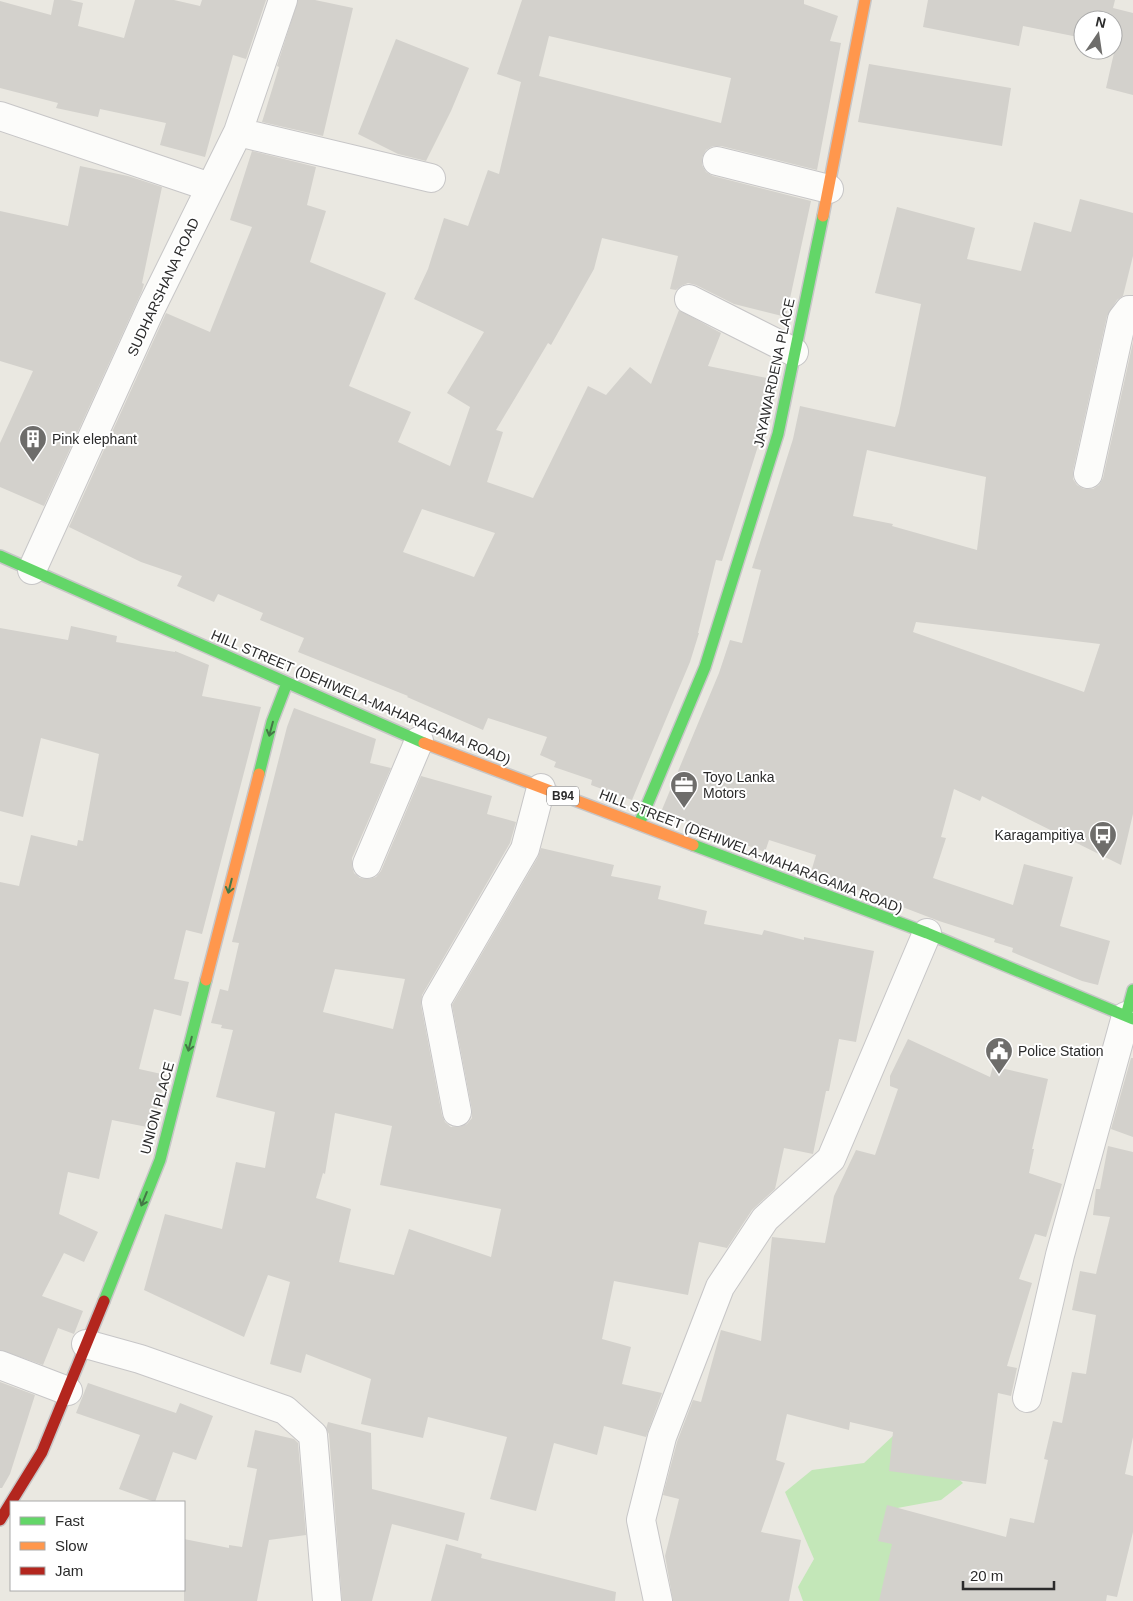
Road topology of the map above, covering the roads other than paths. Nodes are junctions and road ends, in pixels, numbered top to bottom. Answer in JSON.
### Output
{"nodes":[{"id":1,"x":283,"y":0,"type":"edge"},
{"id":2,"x":865,"y":0,"type":"edge"},
{"id":3,"x":0,"y":116,"type":"edge"},
{"id":4,"x":238,"y":132,"type":"junction"},
{"id":5,"x":717,"y":160,"type":"dead end"},
{"id":6,"x":431,"y":178,"type":"dead end"},
{"id":7,"x":210,"y":187,"type":"junction"},
{"id":8,"x":829,"y":189,"type":"junction"},
{"id":9,"x":689,"y":299,"type":"dead end"},
{"id":10,"x":1133,"y":310,"type":"edge"},
{"id":11,"x":794,"y":352,"type":"junction"},
{"id":12,"x":1088,"y":474,"type":"dead end"},
{"id":13,"x":0,"y":556,"type":"edge"},
{"id":14,"x":32,"y":570,"type":"junction"},
{"id":15,"x":288,"y":683,"type":"junction"},
{"id":16,"x":420,"y":741,"type":"junction"},
{"id":17,"x":541,"y":788,"type":"junction"},
{"id":18,"x":639,"y":824,"type":"junction"},
{"id":19,"x":367,"y":864,"type":"dead end"},
{"id":20,"x":927,"y":933,"type":"junction"},
{"id":21,"x":1133,"y":990,"type":"edge"},
{"id":22,"x":1129,"y":1018,"type":"edge"},
{"id":23,"x":457,"y":1112,"type":"dead end"},
{"id":24,"x":86,"y":1344,"type":"junction"},
{"id":25,"x":0,"y":1365,"type":"edge"},
{"id":26,"x":68,"y":1391,"type":"junction"},
{"id":27,"x":1027,"y":1398,"type":"dead end"},
{"id":28,"x":12,"y":1501,"type":"edge"},
{"id":29,"x":10,"y":1504,"type":"edge"},
{"id":30,"x":0,"y":1520,"type":"edge"},
{"id":31,"x":327,"y":1601,"type":"edge"},
{"id":32,"x":658,"y":1601,"type":"edge"}],
"edges":[{"from":1,"to":4,"type":"street","name":"SUDHARSHANA ROAD"},
{"from":2,"to":8,"type":"street","name":"JAYAWARDENA PLACE"},
{"from":3,"to":7,"type":"street"},
{"from":4,"to":6,"type":"street"},
{"from":4,"to":7,"type":"street","name":"SUDHARSHANA ROAD"},
{"from":5,"to":8,"type":"street"},
{"from":7,"to":14,"type":"street","name":"SUDHARSHANA ROAD"},
{"from":8,"to":11,"type":"street","name":"JAYAWARDENA PLACE"},
{"from":9,"to":11,"type":"street"},
{"from":10,"to":12,"type":"street"},
{"from":11,"to":18,"type":"street","name":"JAYAWARDENA PLACE"},
{"from":13,"to":14,"type":"street","name":"HILL STREET (DEHIWELA-MAHARAGAMA ROAD)","number":"B94"},
{"from":14,"to":15,"type":"street","name":"HILL STREET (DEHIWELA-MAHARAGAMA ROAD)","number":"B94"},
{"from":15,"to":16,"type":"street","name":"HILL STREET (DEHIWELA-MAHARAGAMA ROAD)","number":"B94"},
{"from":15,"to":24,"type":"street","name":"UNION PLACE","one_way":true},
{"from":16,"to":17,"type":"street","name":"HILL STREET (DEHIWELA-MAHARAGAMA ROAD)","number":"B94"},
{"from":16,"to":19,"type":"street"},
{"from":17,"to":18,"type":"street","name":"HILL STREET (DEHIWELA-MAHARAGAMA ROAD)","number":"B94"},
{"from":17,"to":23,"type":"street"},
{"from":18,"to":20,"type":"street","name":"HILL STREET (DEHIWELA-MAHARAGAMA ROAD)","number":"B94"},
{"from":20,"to":22,"type":"street","name":"HILL STREET (DEHIWELA-MAHARAGAMA ROAD)","number":"B94"},
{"from":20,"to":32,"type":"street"},
{"from":21,"to":22,"type":"street"},
{"from":22,"to":27,"type":"street"},
{"from":24,"to":26,"type":"street","name":"UNION PLACE"},
{"from":24,"to":31,"type":"street"},
{"from":25,"to":26,"type":"street"},
{"from":26,"to":28,"type":"street","name":"UNION PLACE"},
{"from":29,"to":30,"type":"street","name":"UNION PLACE"}]}
